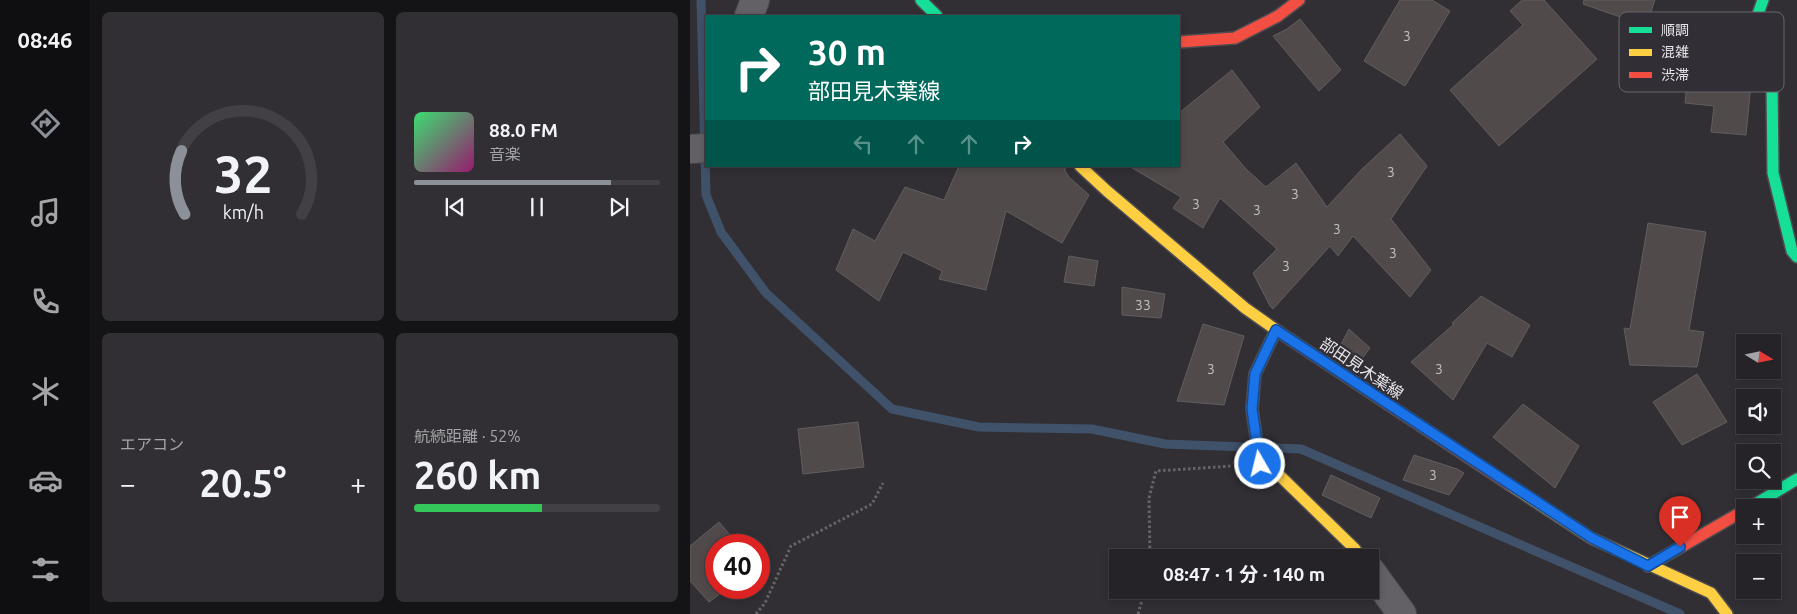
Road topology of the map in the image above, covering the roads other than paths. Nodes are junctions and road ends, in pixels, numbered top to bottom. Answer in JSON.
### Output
{"nodes":[{"id":1,"x":755,"y":0,"type":"edge"},
{"id":2,"x":921,"y":0,"type":"edge"},
{"id":3,"x":1298,"y":0,"type":"edge"},
{"id":4,"x":1763,"y":0,"type":"edge"},
{"id":5,"x":1759,"y":12,"type":"edge"},
{"id":6,"x":749,"y":15,"type":"edge"},
{"id":7,"x":936,"y":15,"type":"edge"},
{"id":8,"x":1180,"y":42,"type":"edge"},
{"id":9,"x":1772,"y":92,"type":"edge"},
{"id":10,"x":1081,"y":167,"type":"edge"},
{"id":11,"x":1797,"y":257,"type":"edge"},
{"id":12,"x":1276,"y":330,"type":"junction"},
{"id":13,"x":1797,"y":480,"type":"edge"},
{"id":14,"x":1764,"y":499,"type":"edge"},
{"id":15,"x":1736,"y":515,"type":"edge"},
{"id":16,"x":1356,"y":549,"type":"edge"},
{"id":17,"x":1648,"y":566,"type":"junction"},
{"id":18,"x":1379,"y":582,"type":"edge"},
{"id":19,"x":1402,"y":614,"type":"edge"},
{"id":20,"x":1727,"y":614,"type":"edge"}],
"edges":[{"from":1,"to":6,"type":"street"},
{"from":2,"to":7,"type":"main road"},
{"from":3,"to":8,"type":"main road"},
{"from":4,"to":5,"type":"main road"},
{"from":9,"to":11,"type":"main road"},
{"from":10,"to":12,"type":"main road","name":"部田見木葉線"},
{"from":12,"to":16,"type":"main road"},
{"from":12,"to":17,"type":"main road","name":"部田見木葉線"},
{"from":13,"to":14,"type":"main road"},
{"from":15,"to":17,"type":"main road"},
{"from":17,"to":20,"type":"main road","name":"部田見木葉線"},
{"from":18,"to":19,"type":"street"}]}
